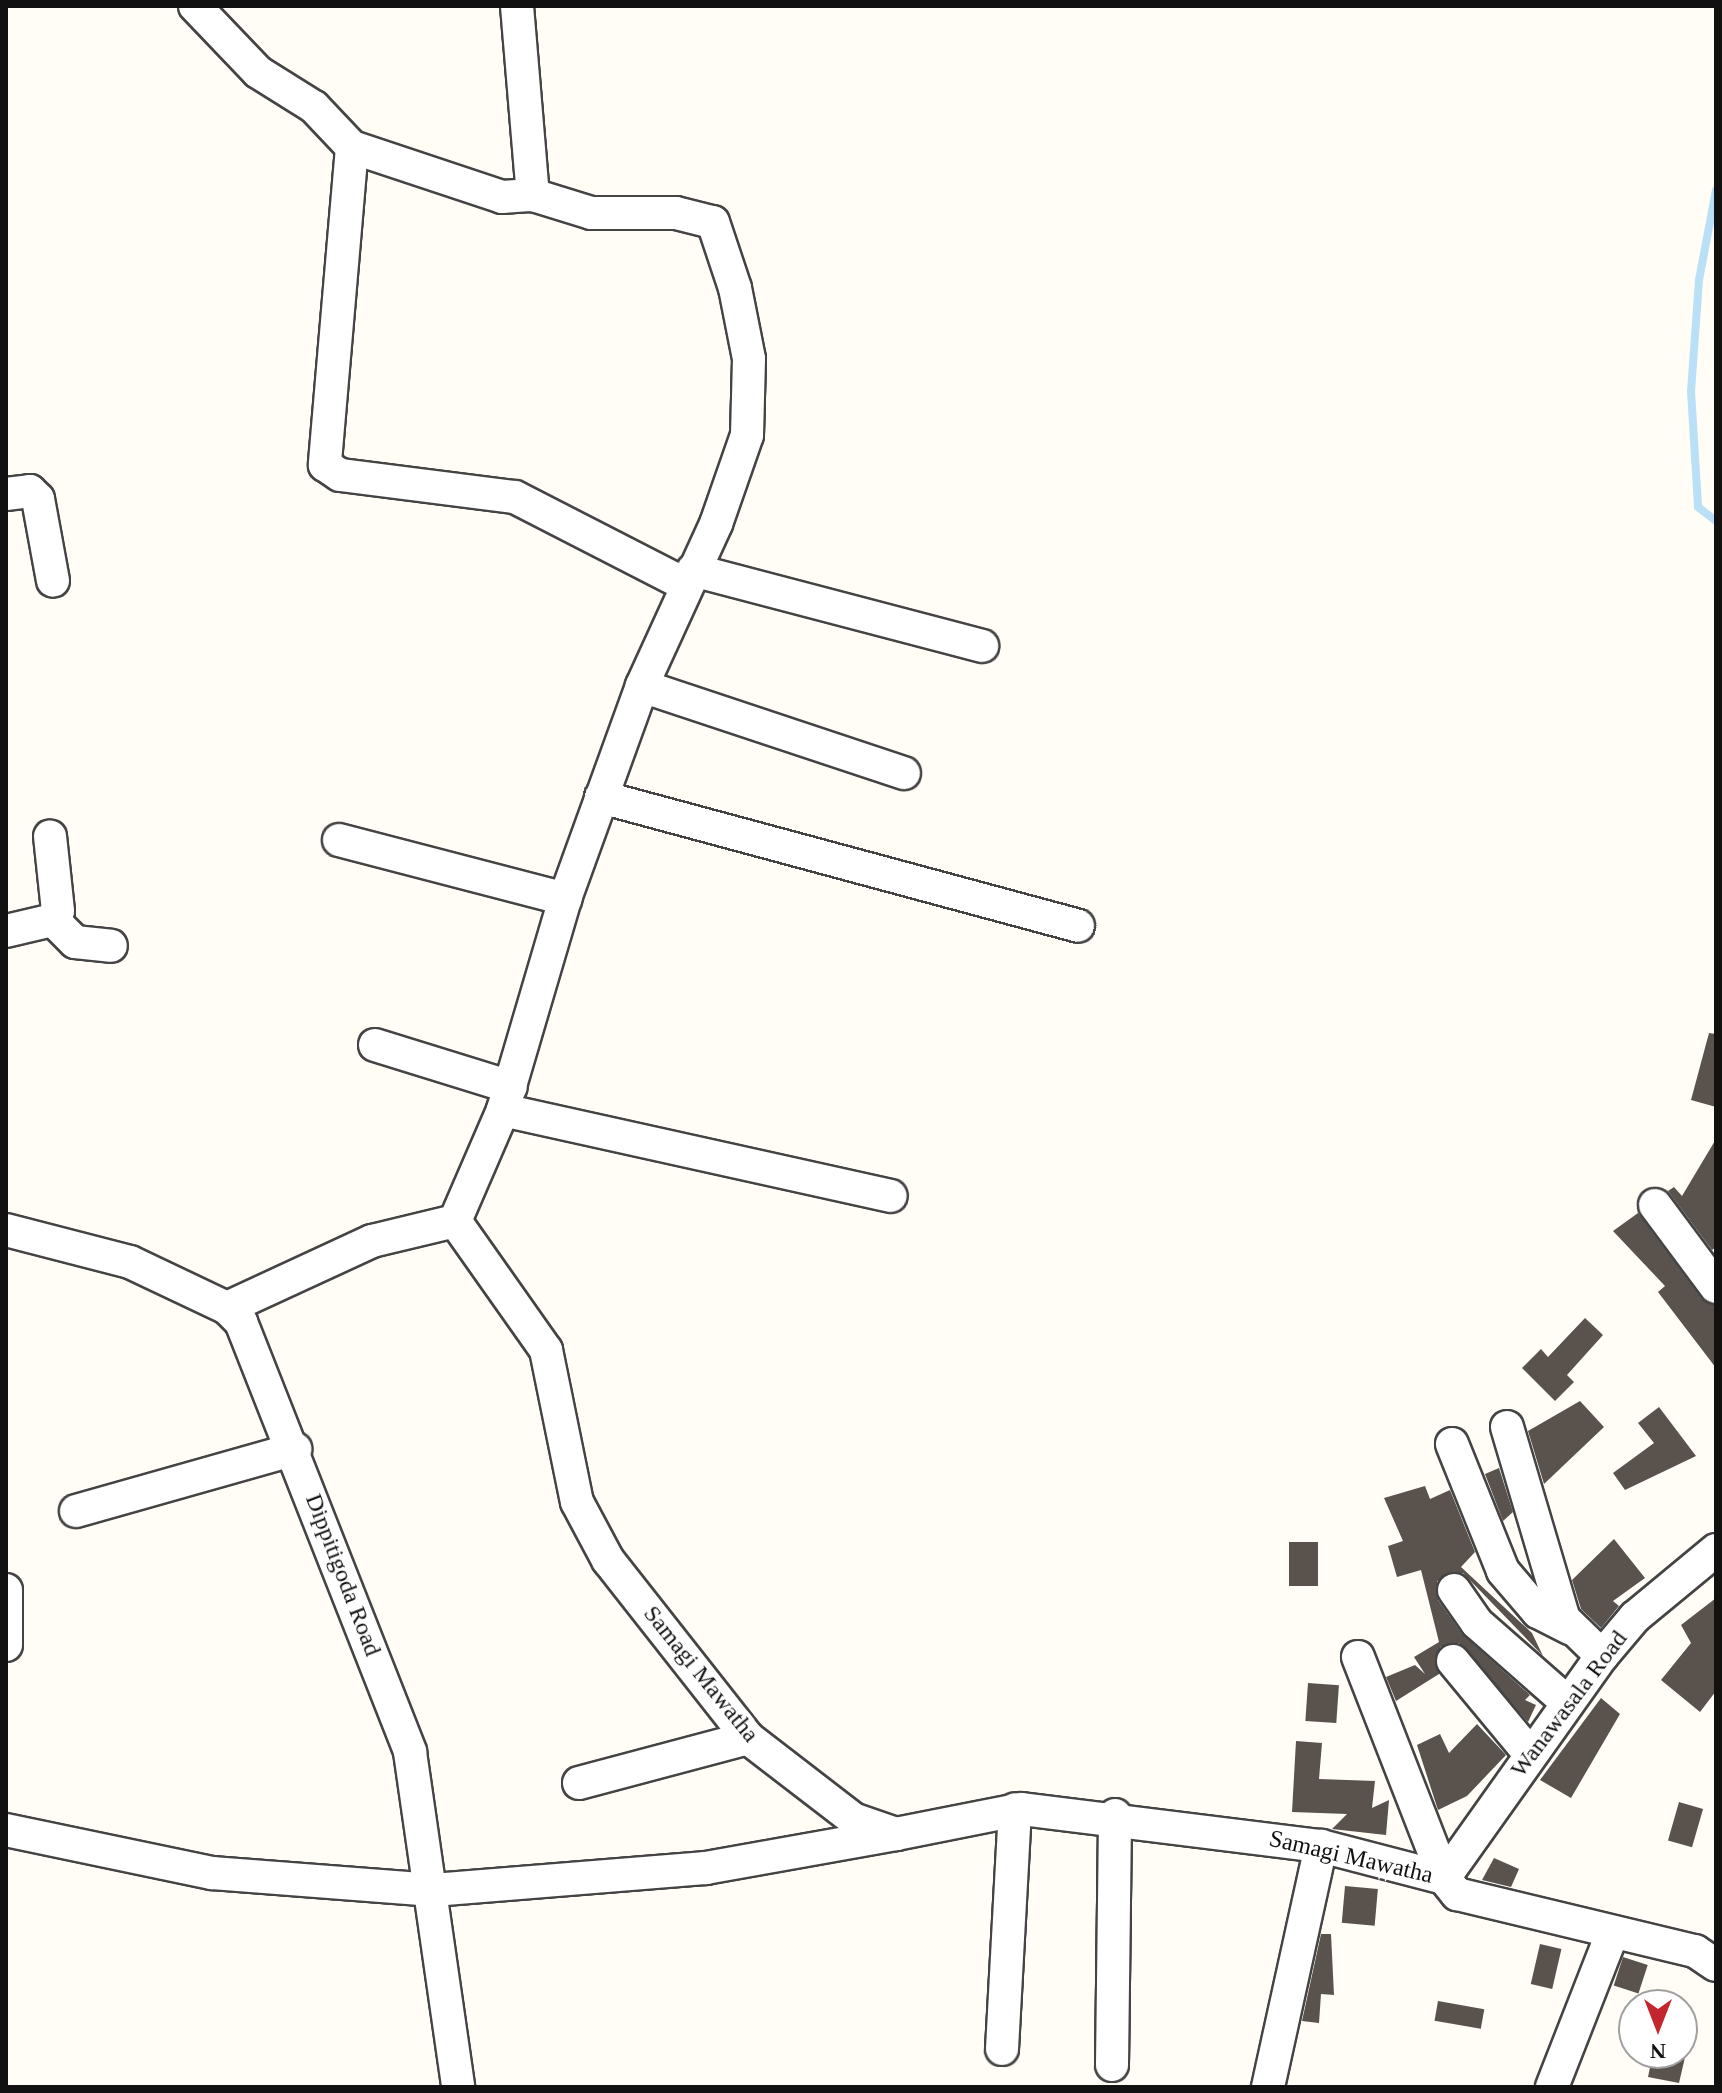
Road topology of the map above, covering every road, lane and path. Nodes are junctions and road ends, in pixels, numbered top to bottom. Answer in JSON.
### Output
{"nodes":[{"id":1,"x":195,"y":6,"type":"edge"},
{"id":2,"x":517,"y":6,"type":"edge"},
{"id":3,"x":352,"y":147,"type":"junction"},
{"id":4,"x":533,"y":195,"type":"junction"},
{"id":5,"x":6,"y":494,"type":"edge"},
{"id":6,"x":690,"y":578,"type":"junction"},
{"id":7,"x":53,"y":581,"type":"dead end"},
{"id":8,"x":982,"y":646,"type":"dead end"},
{"id":9,"x":642,"y":686,"type":"junction"},
{"id":10,"x":904,"y":773,"type":"dead end"},
{"id":11,"x":601,"y":797,"type":"junction"},
{"id":12,"x":50,"y":836,"type":"dead end"},
{"id":13,"x":339,"y":840,"type":"dead end"},
{"id":14,"x":565,"y":899,"type":"junction"},
{"id":15,"x":53,"y":920,"type":"junction"},
{"id":16,"x":1078,"y":926,"type":"dead end"},
{"id":17,"x":6,"y":931,"type":"edge"},
{"id":18,"x":111,"y":946,"type":"dead end"},
{"id":19,"x":375,"y":1045,"type":"dead end"},
{"id":20,"x":507,"y":1098,"type":"junction"},
{"id":21,"x":891,"y":1196,"type":"dead end"},
{"id":22,"x":1655,"y":1205,"type":"dead end"},
{"id":23,"x":455,"y":1221,"type":"junction"},
{"id":24,"x":6,"y":1230,"type":"edge"},
{"id":25,"x":1716,"y":1287,"type":"edge"},
{"id":26,"x":227,"y":1308,"type":"junction"},
{"id":27,"x":1507,"y":1427,"type":"dead end"},
{"id":28,"x":1452,"y":1444,"type":"dead end"},
{"id":29,"x":295,"y":1449,"type":"junction"},
{"id":30,"x":76,"y":1511,"type":"dead end"},
{"id":31,"x":1716,"y":1550,"type":"edge"},
{"id":32,"x":6,"y":1590,"type":"edge"},
{"id":33,"x":1454,"y":1590,"type":"dead end"},
{"id":34,"x":1571,"y":1629,"type":"junction"},
{"id":35,"x":6,"y":1645,"type":"edge"},
{"id":36,"x":1602,"y":1656,"type":"junction"},
{"id":37,"x":1358,"y":1657,"type":"dead end"},
{"id":38,"x":1453,"y":1661,"type":"dead end"},
{"id":39,"x":1568,"y":1703,"type":"junction"},
{"id":40,"x":748,"y":1738,"type":"junction"},
{"id":41,"x":1530,"y":1754,"type":"junction"},
{"id":42,"x":579,"y":1783,"type":"dead end"},
{"id":43,"x":1015,"y":1809,"type":"junction"},
{"id":44,"x":1115,"y":1815,"type":"junction"},
{"id":45,"x":6,"y":1830,"type":"edge"},
{"id":46,"x":896,"y":1834,"type":"junction"},
{"id":47,"x":1321,"y":1846,"type":"junction"},
{"id":48,"x":1444,"y":1878,"type":"junction"},
{"id":49,"x":433,"y":1890,"type":"junction"},
{"id":50,"x":1612,"y":1934,"type":"junction"},
{"id":51,"x":1716,"y":1965,"type":"edge"},
{"id":52,"x":1002,"y":2049,"type":"dead end"},
{"id":53,"x":1112,"y":2065,"type":"dead end"},
{"id":54,"x":458,"y":2087,"type":"edge"},
{"id":55,"x":1268,"y":2087,"type":"edge"},
{"id":56,"x":1552,"y":2087,"type":"edge"}],
"edges":[{"from":1,"to":3,"type":"street"},
{"from":2,"to":4,"type":"street"},
{"from":3,"to":4,"type":"street"},
{"from":3,"to":6,"type":"street"},
{"from":4,"to":6,"type":"street"},
{"from":5,"to":7,"type":"street"},
{"from":6,"to":8,"type":"street"},
{"from":6,"to":9,"type":"street"},
{"from":9,"to":10,"type":"street"},
{"from":9,"to":11,"type":"street"},
{"from":11,"to":14,"type":"street"},
{"from":11,"to":16,"type":"street"},
{"from":12,"to":15,"type":"street"},
{"from":13,"to":14,"type":"street"},
{"from":14,"to":20,"type":"street"},
{"from":15,"to":17,"type":"street"},
{"from":15,"to":18,"type":"street"},
{"from":19,"to":20,"type":"street"},
{"from":20,"to":21,"type":"street"},
{"from":20,"to":23,"type":"street"},
{"from":22,"to":25,"type":"street"},
{"from":23,"to":26,"type":"street"},
{"from":23,"to":40,"type":"street","name":"Samagi Mawatha"},
{"from":24,"to":26,"type":"street"},
{"from":26,"to":29,"type":"street","name":"Dippitigoda Road"},
{"from":27,"to":34,"type":"street"},
{"from":28,"to":34,"type":"street"},
{"from":29,"to":30,"type":"street"},
{"from":29,"to":49,"type":"street","name":"Dippitigoda Road"},
{"from":31,"to":36,"type":"street","name":"Wanawasala Road"},
{"from":32,"to":35,"type":"street"},
{"from":33,"to":39,"type":"street"},
{"from":34,"to":36,"type":"street"},
{"from":36,"to":39,"type":"street","name":"Wanawasala Road"},
{"from":37,"to":48,"type":"street"},
{"from":38,"to":41,"type":"street"},
{"from":39,"to":41,"type":"street","name":"Wanawasala Road"},
{"from":40,"to":42,"type":"street"},
{"from":40,"to":46,"type":"street","name":"Samagi Mawatha"},
{"from":41,"to":48,"type":"street","name":"Wanawasala Road"},
{"from":43,"to":44,"type":"street","name":"Samagi Mawatha"},
{"from":43,"to":46,"type":"street","name":"Samagi Mawatha"},
{"from":43,"to":52,"type":"street"},
{"from":44,"to":47,"type":"street","name":"Samagi Mawatha"},
{"from":44,"to":53,"type":"street"},
{"from":45,"to":49,"type":"street"},
{"from":46,"to":49,"type":"street"},
{"from":47,"to":48,"type":"street","name":"Samagi Mawatha"},
{"from":47,"to":55,"type":"street"},
{"from":48,"to":50,"type":"street","name":"Samagi Mawatha"},
{"from":49,"to":54,"type":"street","name":"Dippitigoda Road"},
{"from":50,"to":51,"type":"street","name":"Samagi Mawatha"},
{"from":50,"to":56,"type":"street"}]}
